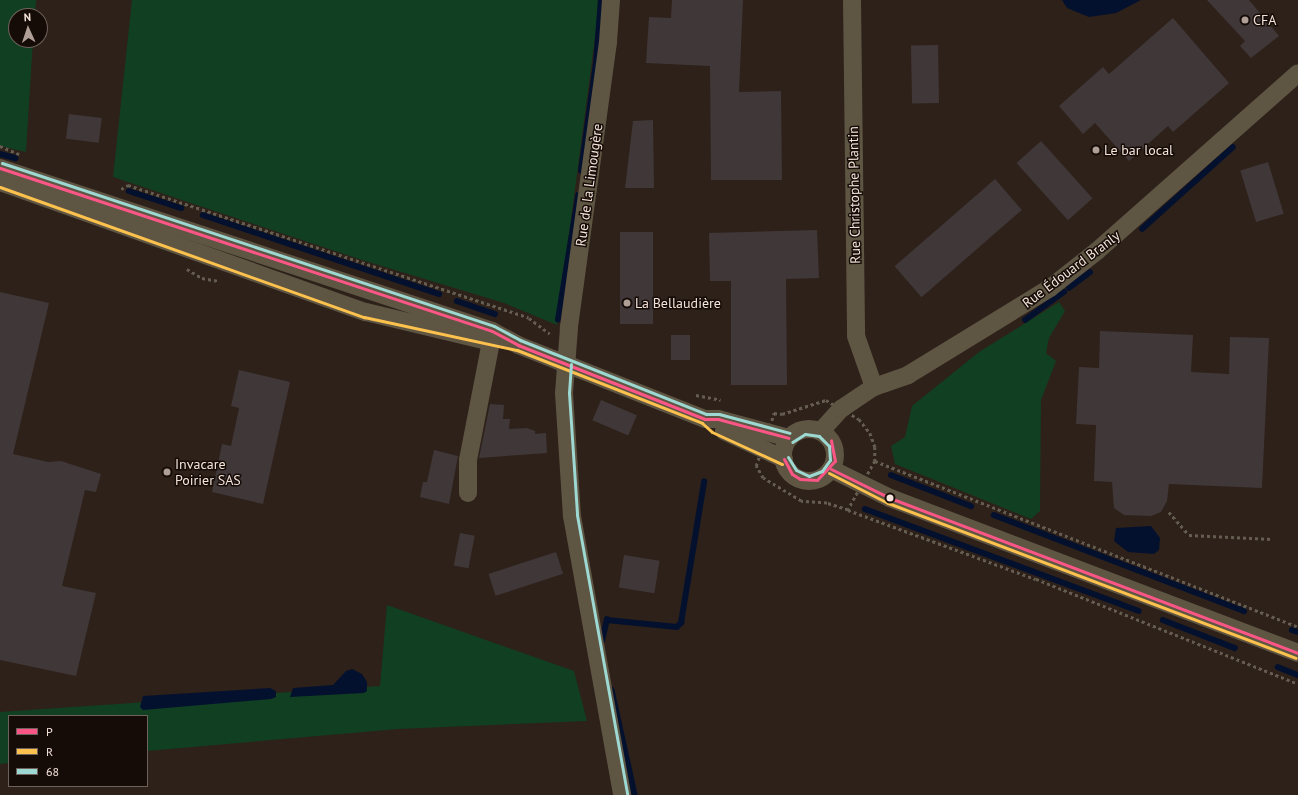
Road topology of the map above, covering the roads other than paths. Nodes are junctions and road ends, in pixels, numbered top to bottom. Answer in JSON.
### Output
{"nodes":[{"id":1,"x":611,"y":0,"type":"edge"},
{"id":2,"x":852,"y":0,"type":"edge"},
{"id":3,"x":1298,"y":73,"type":"edge"},
{"id":4,"x":0,"y":168,"type":"edge"},
{"id":5,"x":0,"y":182,"type":"edge"},
{"id":6,"x":491,"y":342,"type":"junction"},
{"id":7,"x":518,"y":345,"type":"junction"},
{"id":8,"x":566,"y":367,"type":"junction"},
{"id":9,"x":874,"y":387,"type":"junction"},
{"id":10,"x":705,"y":419,"type":"junction"},
{"id":11,"x":821,"y":431,"type":"junction"},
{"id":12,"x":789,"y":438,"type":"junction"},
{"id":13,"x":784,"y":459,"type":"junction"},
{"id":14,"x":832,"y":469,"type":"junction"},
{"id":15,"x":468,"y":493,"type":"dead end"},
{"id":16,"x":1298,"y":653,"type":"edge"},
{"id":17,"x":622,"y":795,"type":"edge"}],
"edges":[{"from":1,"to":8,"type":"street","name":"Rue de la Limougère"},
{"from":2,"to":9,"type":"street","name":"Rue Christophe Plantin"},
{"from":3,"to":9,"type":"street","name":"Rue Édouard Branly"},
{"from":4,"to":7,"type":"street"},
{"from":5,"to":6,"type":"street"},
{"from":6,"to":7,"type":"street"},
{"from":6,"to":15,"type":"street"},
{"from":7,"to":8,"type":"street"},
{"from":8,"to":10,"type":"street"},
{"from":8,"to":17,"type":"street","name":"Rue de la Limougère"},
{"from":9,"to":11,"type":"street","name":"Rue Édouard Branly"},
{"from":10,"to":12,"type":"street"},
{"from":10,"to":13,"type":"street"},
{"from":11,"to":12,"type":"street"},
{"from":11,"to":14,"type":"street"},
{"from":12,"to":13,"type":"street"},
{"from":13,"to":14,"type":"street"},
{"from":14,"to":16,"type":"street"}]}
